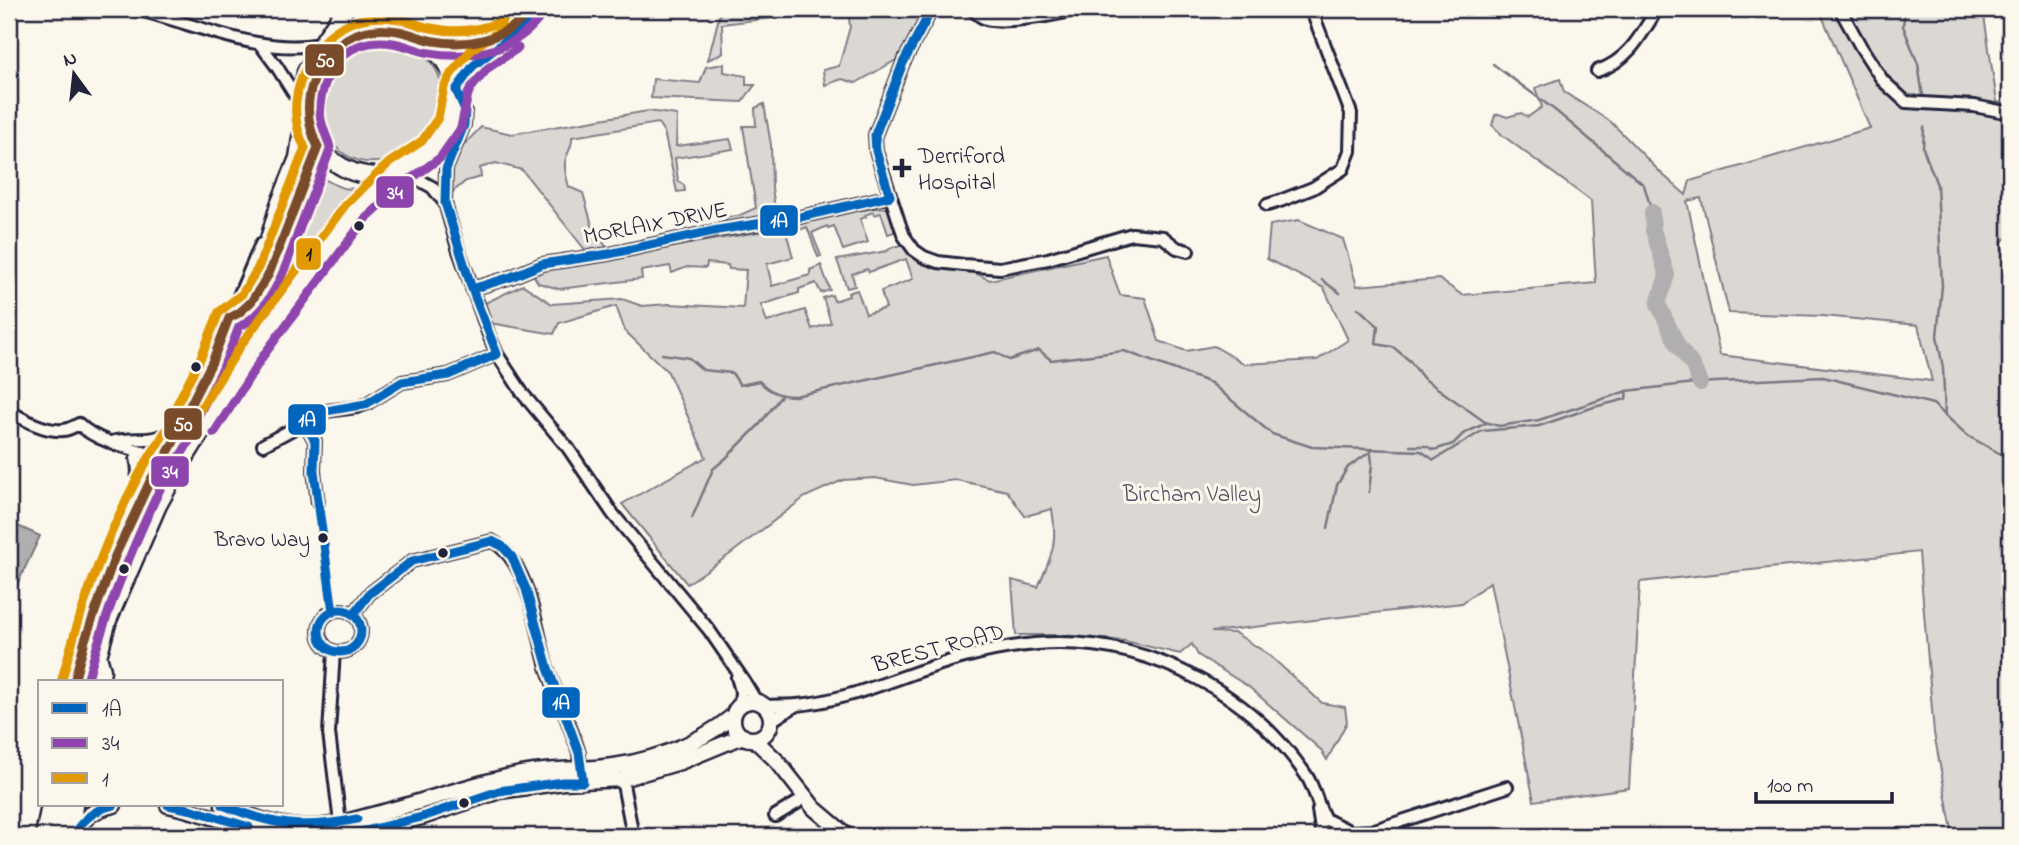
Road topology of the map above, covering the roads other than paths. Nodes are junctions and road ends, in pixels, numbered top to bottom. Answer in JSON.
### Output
{"nodes":[{"id":1,"x":134,"y":9,"type":"edge"},
{"id":2,"x":345,"y":9,"type":"edge"},
{"id":3,"x":395,"y":9,"type":"edge"},
{"id":4,"x":533,"y":9,"type":"edge"},
{"id":5,"x":932,"y":9,"type":"edge"},
{"id":6,"x":972,"y":9,"type":"edge"},
{"id":7,"x":1076,"y":9,"type":"edge"},
{"id":8,"x":1311,"y":9,"type":"edge"},
{"id":9,"x":1652,"y":9,"type":"edge"},
{"id":10,"x":1840,"y":9,"type":"edge"},
{"id":11,"x":419,"y":37,"type":"junction"},
{"id":12,"x":340,"y":40,"type":"junction"},
{"id":13,"x":323,"y":43,"type":"junction"},
{"id":14,"x":260,"y":44,"type":"junction"},
{"id":15,"x":1597,"y":71,"type":"dead end"},
{"id":16,"x":456,"y":90,"type":"junction"},
{"id":17,"x":304,"y":109,"type":"junction"},
{"id":18,"x":2010,"y":113,"type":"edge"},
{"id":19,"x":318,"y":147,"type":"junction"},
{"id":20,"x":400,"y":172,"type":"junction"},
{"id":21,"x":890,"y":196,"type":"junction"},
{"id":22,"x":445,"y":203,"type":"junction"},
{"id":23,"x":279,"y":205,"type":"junction"},
{"id":24,"x":1268,"y":205,"type":"dead end"},
{"id":25,"x":1188,"y":251,"type":"dead end"},
{"id":26,"x":472,"y":289,"type":"junction"},
{"id":27,"x":251,"y":302,"type":"junction"},
{"id":28,"x":229,"y":318,"type":"junction"},
{"id":29,"x":497,"y":354,"type":"junction"},
{"id":30,"x":9,"y":411,"type":"edge"},
{"id":31,"x":185,"y":421,"type":"junction"},
{"id":32,"x":304,"y":421,"type":"junction"},
{"id":33,"x":111,"y":442,"type":"junction"},
{"id":34,"x":262,"y":445,"type":"dead end"},
{"id":35,"x":136,"y":458,"type":"junction"},
{"id":36,"x":172,"y":463,"type":"junction"},
{"id":37,"x":318,"y":503,"type":"dead end"},
{"id":38,"x":115,"y":556,"type":"junction"},
{"id":39,"x":353,"y":615,"type":"junction"},
{"id":40,"x":334,"y":651,"type":"junction"},
{"id":41,"x":98,"y":652,"type":"junction"},
{"id":42,"x":735,"y":668,"type":"junction"},
{"id":43,"x":75,"y":680,"type":"edge"},
{"id":44,"x":91,"y":680,"type":"edge"},
{"id":45,"x":101,"y":680,"type":"edge"},
{"id":46,"x":760,"y":703,"type":"junction"},
{"id":47,"x":798,"y":705,"type":"junction"},
{"id":48,"x":737,"y":711,"type":"junction"},
{"id":49,"x":759,"y":732,"type":"junction"},
{"id":50,"x":580,"y":769,"type":"junction"},
{"id":51,"x":622,"y":779,"type":"junction"},
{"id":52,"x":1507,"y":787,"type":"dead end"},
{"id":53,"x":804,"y":796,"type":"junction"},
{"id":54,"x":1318,"y":804,"type":"junction"},
{"id":55,"x":50,"y":806,"type":"edge"},
{"id":56,"x":62,"y":806,"type":"edge"},
{"id":57,"x":74,"y":806,"type":"edge"},
{"id":58,"x":110,"y":806,"type":"edge"},
{"id":59,"x":172,"y":806,"type":"edge"},
{"id":60,"x":197,"y":806,"type":"edge"},
{"id":61,"x":226,"y":806,"type":"edge"},
{"id":62,"x":775,"y":816,"type":"dead end"},
{"id":63,"x":236,"y":823,"type":"junction"},
{"id":64,"x":340,"y":823,"type":"junction"},
{"id":65,"x":1353,"y":834,"type":"edge"},
{"id":66,"x":44,"y":836,"type":"edge"},
{"id":67,"x":58,"y":836,"type":"edge"},
{"id":68,"x":71,"y":836,"type":"edge"},
{"id":69,"x":284,"y":836,"type":"edge"},
{"id":70,"x":330,"y":836,"type":"edge"},
{"id":71,"x":633,"y":836,"type":"edge"},
{"id":72,"x":847,"y":836,"type":"edge"},
{"id":73,"x":1322,"y":836,"type":"edge"}],
"edges":[{"from":1,"to":14,"type":"street"},
{"from":2,"to":13,"type":"highway"},
{"from":3,"to":11,"type":"highway"},
{"from":4,"to":11,"type":"main road"},
{"from":4,"to":16,"type":"main road"},
{"from":5,"to":21,"type":"street"},
{"from":6,"to":7,"type":"street"},
{"from":8,"to":24,"type":"street"},
{"from":9,"to":15,"type":"street"},
{"from":10,"to":18,"type":"street"},
{"from":11,"to":12,"type":"highway"},
{"from":11,"to":16,"type":"highway"},
{"from":12,"to":13,"type":"street"},
{"from":12,"to":17,"type":"highway"},
{"from":13,"to":14,"type":"street"},
{"from":13,"to":17,"type":"highway"},
{"from":14,"to":17,"type":"street"},
{"from":16,"to":20,"type":"highway"},
{"from":16,"to":22,"type":"street"},
{"from":17,"to":19,"type":"highway"},
{"from":17,"to":23,"type":"highway"},
{"from":19,"to":20,"type":"highway"},
{"from":19,"to":27,"type":"highway"},
{"from":20,"to":22,"type":"street"},
{"from":20,"to":36,"type":"highway"},
{"from":21,"to":25,"type":"street"},
{"from":21,"to":26,"type":"street","name":"MORLAIX DRIVE"},
{"from":22,"to":26,"type":"street"},
{"from":23,"to":27,"type":"highway"},
{"from":23,"to":28,"type":"street"},
{"from":26,"to":29,"type":"street"},
{"from":27,"to":28,"type":"street"},
{"from":27,"to":31,"type":"highway"},
{"from":28,"to":31,"type":"street"},
{"from":29,"to":32,"type":"street"},
{"from":29,"to":42,"type":"street"},
{"from":30,"to":33,"type":"street"},
{"from":31,"to":33,"type":"street"},
{"from":31,"to":36,"type":"highway"},
{"from":32,"to":34,"type":"street"},
{"from":32,"to":37,"type":"street"},
{"from":33,"to":35,"type":"street"},
{"from":33,"to":36,"type":"street"},
{"from":35,"to":36,"type":"street"},
{"from":35,"to":38,"type":"street"},
{"from":36,"to":38,"type":"highway"},
{"from":36,"to":41,"type":"highway"},
{"from":38,"to":43,"type":"highway"},
{"from":39,"to":40,"type":"street"},
{"from":39,"to":40,"type":"street"},
{"from":39,"to":50,"type":"street"},
{"from":40,"to":64,"type":"street"},
{"from":41,"to":44,"type":"highway"},
{"from":41,"to":45,"type":"main road"},
{"from":42,"to":46,"type":"street"},
{"from":42,"to":48,"type":"street"},
{"from":46,"to":47,"type":"street","name":"BREST ROAD"},
{"from":46,"to":48,"type":"main road"},
{"from":46,"to":49,"type":"main road"},
{"from":47,"to":49,"type":"street","name":"BREST ROAD"},
{"from":47,"to":54,"type":"street","name":"BREST ROAD"},
{"from":48,"to":49,"type":"main road"},
{"from":48,"to":50,"type":"main road"},
{"from":49,"to":51,"type":"main road"},
{"from":49,"to":53,"type":"main road"},
{"from":50,"to":64,"type":"main road"},
{"from":51,"to":70,"type":"main road"},
{"from":51,"to":71,"type":"street"},
{"from":52,"to":65,"type":"street"},
{"from":53,"to":62,"type":"street"},
{"from":53,"to":72,"type":"main road"},
{"from":54,"to":65,"type":"street","name":"BREST ROAD"},
{"from":54,"to":73,"type":"street"},
{"from":55,"to":66,"type":"highway"},
{"from":56,"to":67,"type":"main road"},
{"from":57,"to":68,"type":"highway"},
{"from":58,"to":68,"type":"main road"},
{"from":59,"to":63,"type":"main road"},
{"from":60,"to":63,"type":"main road"},
{"from":61,"to":64,"type":"main road"},
{"from":63,"to":69,"type":"main road"}]}
